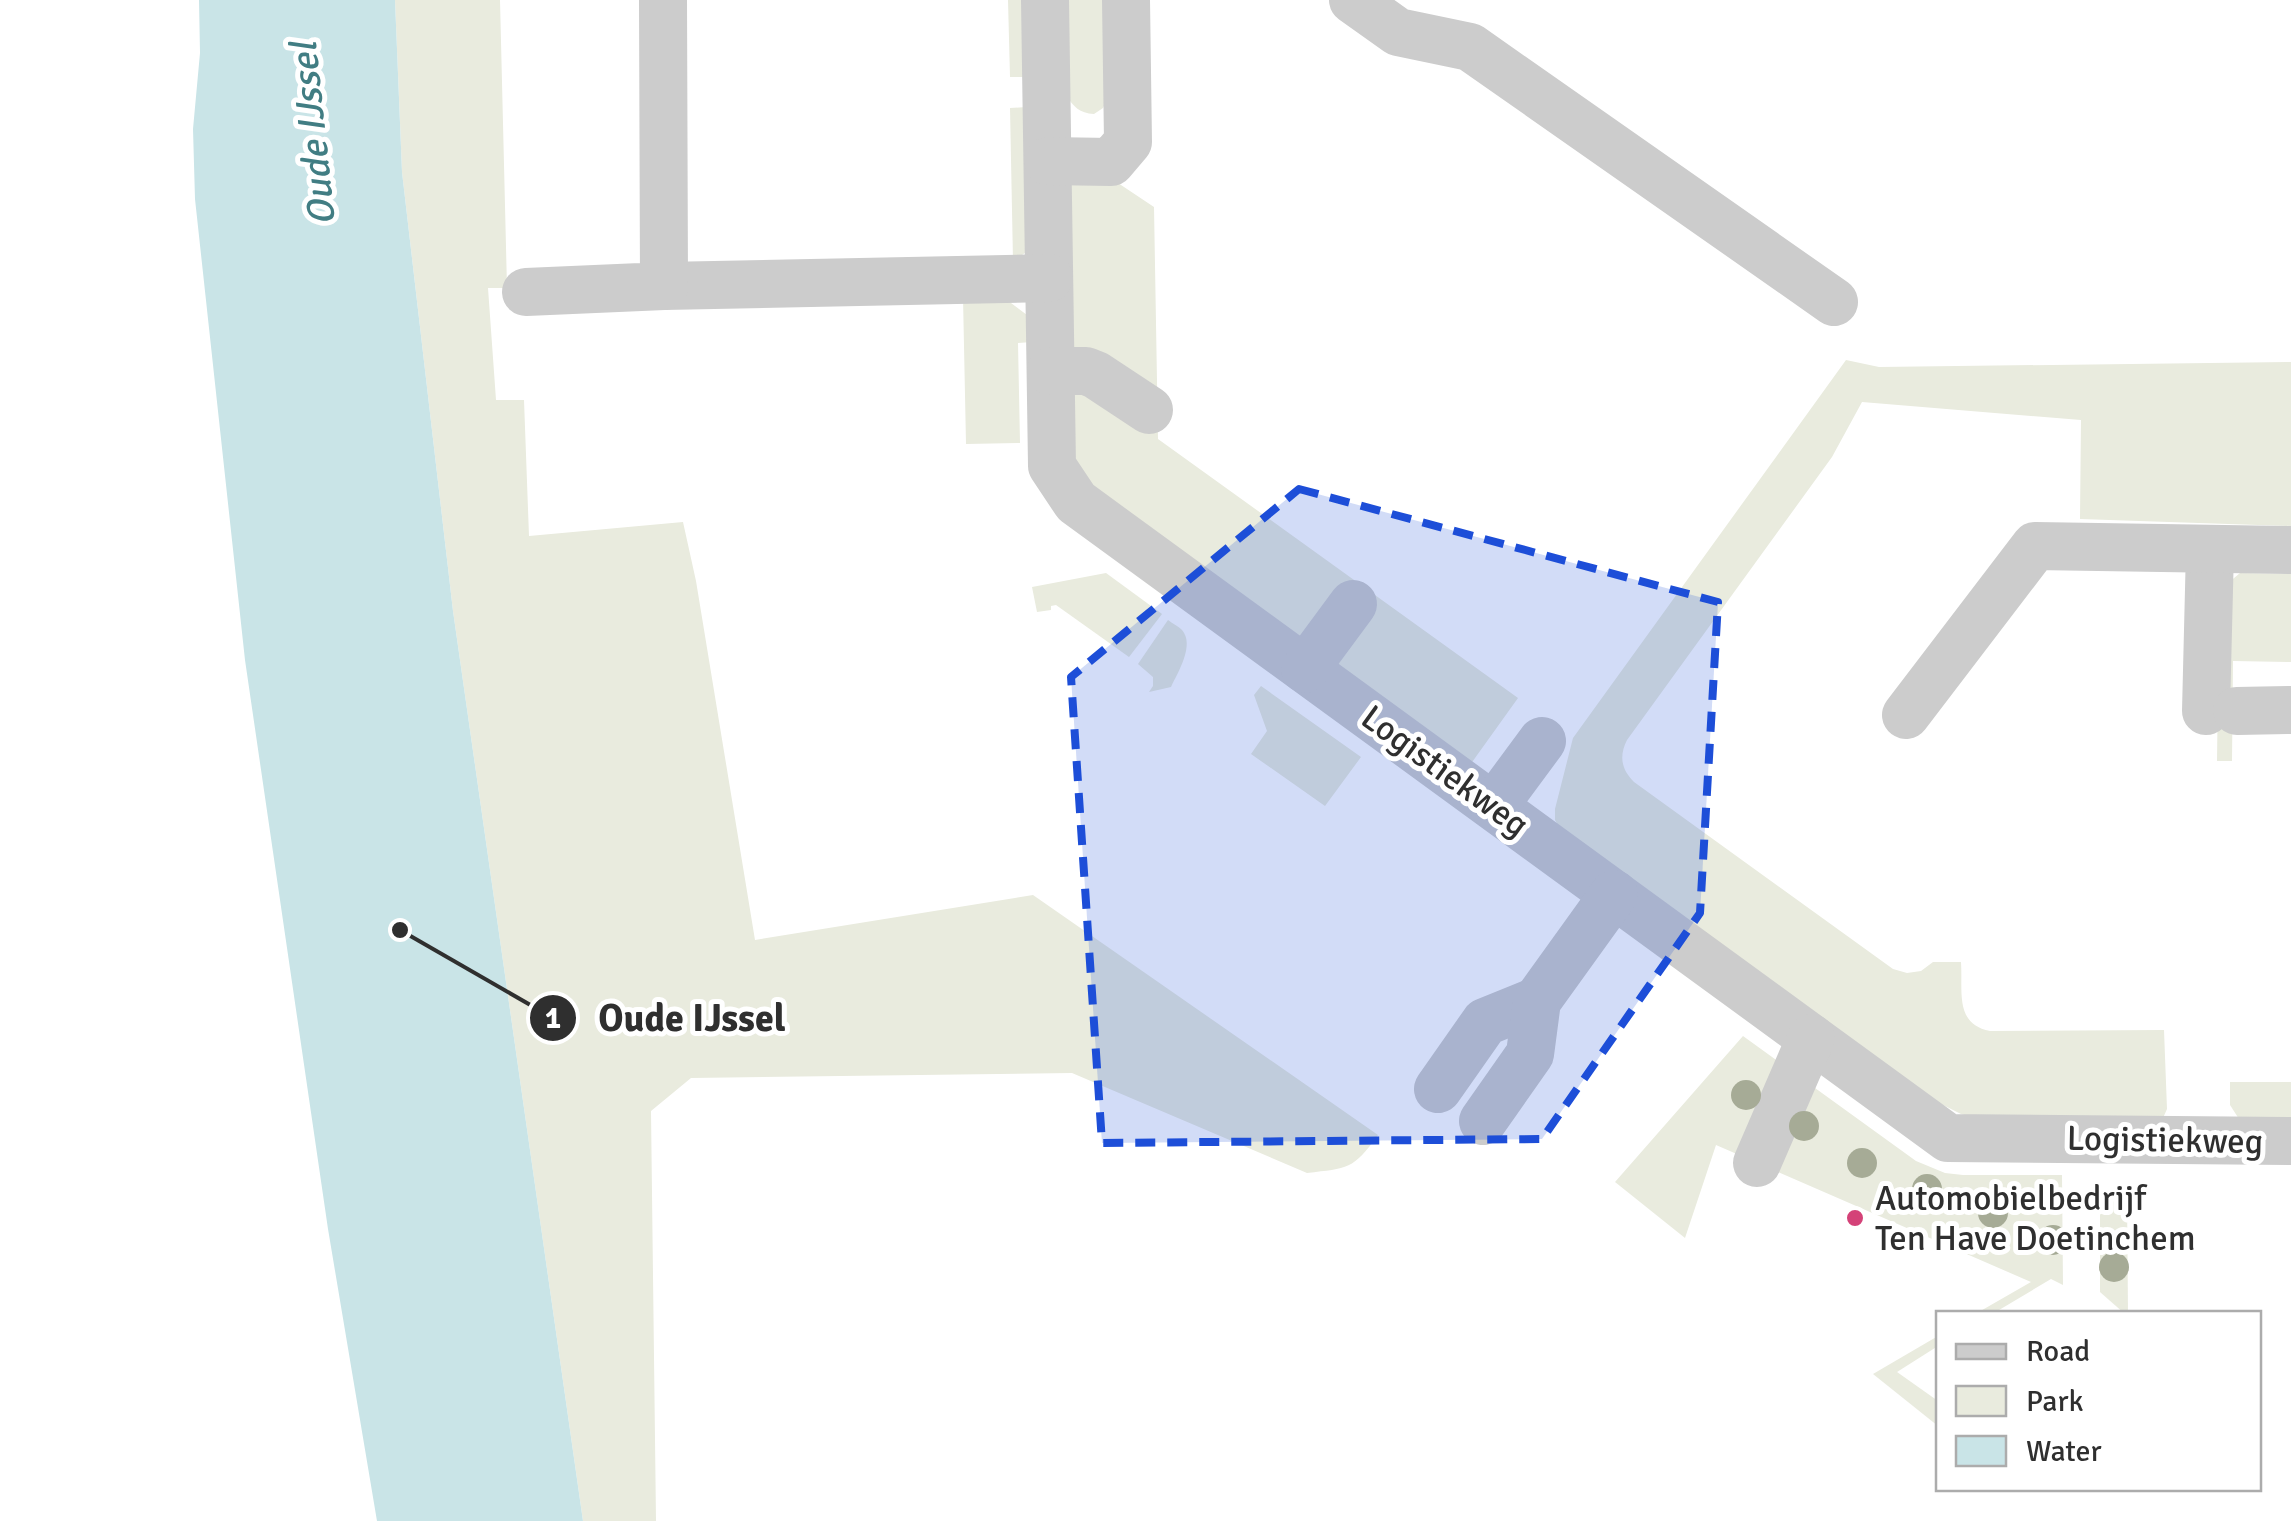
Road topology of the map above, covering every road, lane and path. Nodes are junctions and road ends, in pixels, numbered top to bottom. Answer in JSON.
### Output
{"nodes":[{"id":1,"x":664,"y":0,"type":"edge"},
{"id":2,"x":1044,"y":0,"type":"edge"},
{"id":3,"x":1126,"y":0,"type":"edge"},
{"id":4,"x":1352,"y":0,"type":"edge"},
{"id":5,"x":1048,"y":161,"type":"junction"},
{"id":6,"x":1049,"y":278,"type":"junction"},
{"id":7,"x":664,"y":286,"type":"junction"},
{"id":8,"x":526,"y":292,"type":"dead end"},
{"id":9,"x":1834,"y":302,"type":"dead end"},
{"id":10,"x":1051,"y":370,"type":"junction"},
{"id":11,"x":1149,"y":410,"type":"dead end"},
{"id":12,"x":2210,"y":549,"type":"junction"},
{"id":13,"x":2291,"y":550,"type":"edge"},
{"id":14,"x":1354,"y":604,"type":"dead end"},
{"id":15,"x":1305,"y":669,"type":"junction"},
{"id":16,"x":2291,"y":710,"type":"edge"},
{"id":17,"x":1906,"y":715,"type":"dead end"},
{"id":18,"x":1542,"y":740,"type":"dead end"},
{"id":19,"x":1494,"y":806,"type":"junction"},
{"id":20,"x":1614,"y":894,"type":"junction"},
{"id":21,"x":1537,"y":1001,"type":"junction"},
{"id":22,"x":1811,"y":1038,"type":"junction"},
{"id":23,"x":1438,"y":1089,"type":"dead end"},
{"id":24,"x":1483,"y":1121,"type":"dead end"},
{"id":25,"x":2291,"y":1142,"type":"edge"},
{"id":26,"x":1757,"y":1162,"type":"dead end"}],
"edges":[{"from":1,"to":7,"type":"street"},
{"from":2,"to":5,"type":"street","name":"Logistiekweg"},
{"from":3,"to":5,"type":"street"},
{"from":4,"to":9,"type":"street"},
{"from":5,"to":6,"type":"street","name":"Logistiekweg"},
{"from":6,"to":7,"type":"street"},
{"from":6,"to":10,"type":"street","name":"Logistiekweg"},
{"from":7,"to":8,"type":"street"},
{"from":10,"to":11,"type":"street"},
{"from":10,"to":15,"type":"street","name":"Logistiekweg"},
{"from":12,"to":13,"type":"street"},
{"from":12,"to":16,"type":"street"},
{"from":12,"to":17,"type":"street"},
{"from":14,"to":15,"type":"street"},
{"from":15,"to":19,"type":"street","name":"Logistiekweg"},
{"from":18,"to":19,"type":"street"},
{"from":19,"to":20,"type":"street","name":"Logistiekweg"},
{"from":20,"to":21,"type":"street"},
{"from":20,"to":22,"type":"street","name":"Logistiekweg"},
{"from":21,"to":23,"type":"street"},
{"from":21,"to":24,"type":"street"},
{"from":22,"to":25,"type":"street","name":"Logistiekweg"},
{"from":22,"to":26,"type":"street"}]}
